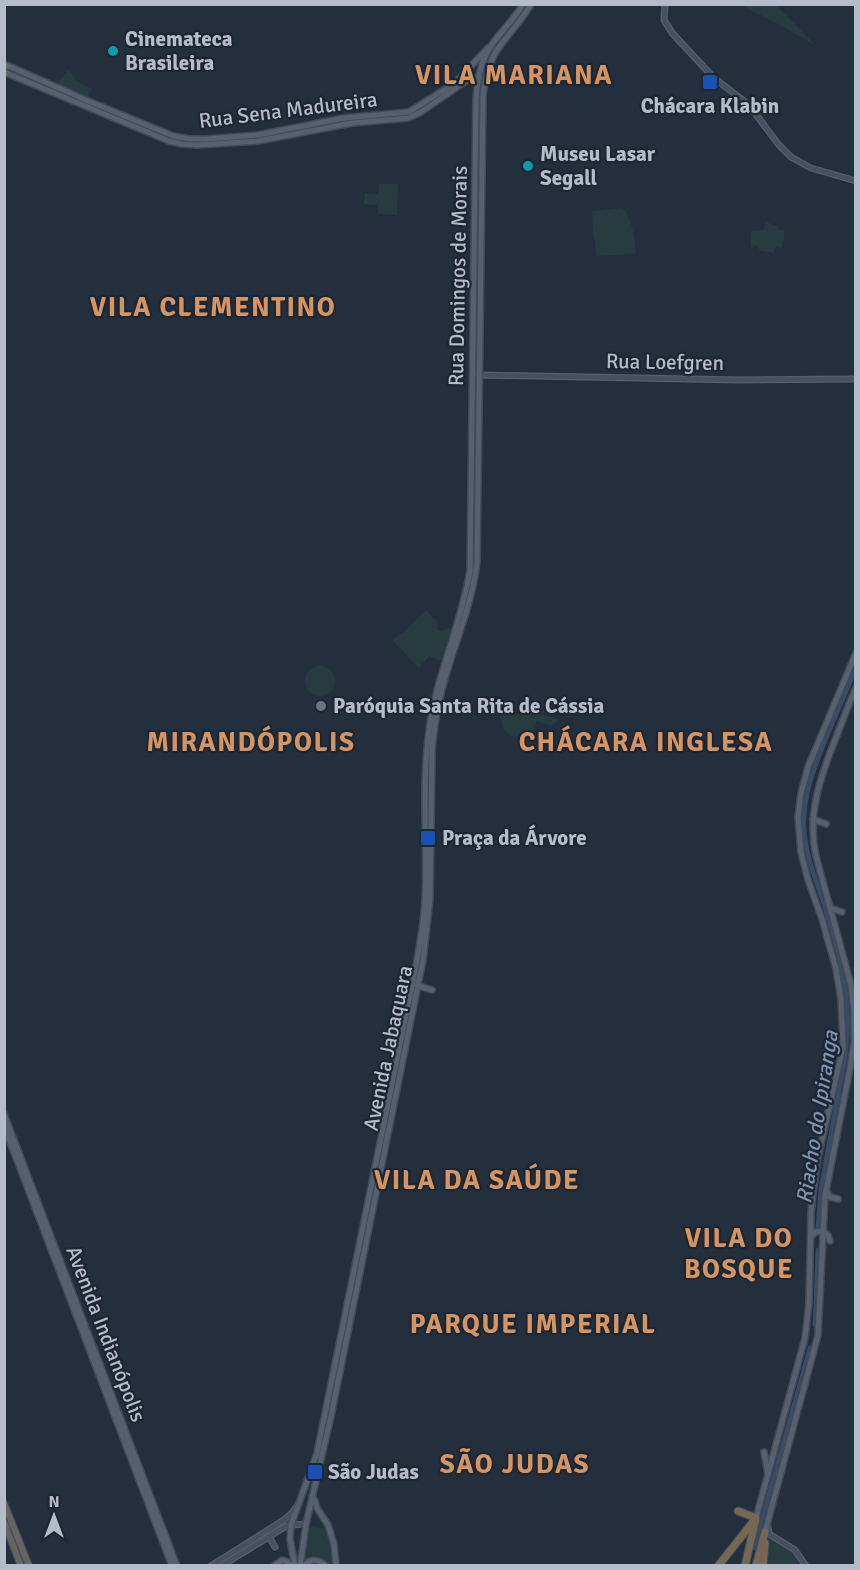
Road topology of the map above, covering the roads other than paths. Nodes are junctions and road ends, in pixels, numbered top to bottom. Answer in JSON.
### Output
{"nodes":[{"id":1,"x":523,"y":4,"type":"edge"},
{"id":2,"x":531,"y":4,"type":"edge"},
{"id":3,"x":665,"y":4,"type":"edge"},
{"id":4,"x":491,"y":45,"type":"junction"},
{"id":5,"x":5,"y":69,"type":"edge"},
{"id":6,"x":486,"y":76,"type":"junction"},
{"id":7,"x":478,"y":79,"type":"junction"},
{"id":8,"x":466,"y":82,"type":"junction"},
{"id":9,"x":476,"y":88,"type":"junction"},
{"id":10,"x":476,"y":100,"type":"junction"},
{"id":11,"x":482,"y":107,"type":"junction"},
{"id":12,"x":855,"y":181,"type":"edge"},
{"id":13,"x":476,"y":375,"type":"junction"},
{"id":14,"x":855,"y":379,"type":"edge"},
{"id":15,"x":474,"y":562,"type":"joint"},
{"id":16,"x":855,"y":653,"type":"edge"},
{"id":17,"x":855,"y":688,"type":"edge"},
{"id":18,"x":813,"y":819,"type":"junction"},
{"id":19,"x":826,"y":824,"type":"dead end"},
{"id":20,"x":830,"y":908,"type":"junction"},
{"id":21,"x":842,"y":912,"type":"dead end"},
{"id":22,"x":415,"y":985,"type":"junction"},
{"id":23,"x":432,"y":990,"type":"dead end"},
{"id":24,"x":854,"y":1047,"type":"edge"},
{"id":25,"x":4,"y":1114,"type":"edge"},
{"id":26,"x":4,"y":1126,"type":"edge"},
{"id":27,"x":814,"y":1196,"type":"junction"},
{"id":28,"x":824,"y":1196,"type":"junction"},
{"id":29,"x":837,"y":1199,"type":"dead end"},
{"id":30,"x":822,"y":1231,"type":"junction"},
{"id":31,"x":812,"y":1236,"type":"junction"},
{"id":32,"x":830,"y":1241,"type":"dead end"},
{"id":33,"x":808,"y":1302,"type":"junction"},
{"id":34,"x":819,"y":1329,"type":"junction"},
{"id":35,"x":825,"y":1334,"type":"dead end"},
{"id":36,"x":778,"y":1442,"type":"junction"},
{"id":37,"x":768,"y":1474,"type":"junction"},
{"id":38,"x":312,"y":1496,"type":"junction"},
{"id":39,"x":299,"y":1502,"type":"junction"},
{"id":40,"x":4,"y":1503,"type":"edge"},
{"id":41,"x":738,"y":1511,"type":"dead end"},
{"id":42,"x":755,"y":1519,"type":"junction"},
{"id":43,"x":768,"y":1520,"type":"junction"},
{"id":44,"x":4,"y":1522,"type":"edge"},
{"id":45,"x":306,"y":1524,"type":"junction"},
{"id":46,"x":291,"y":1525,"type":"junction"},
{"id":47,"x":765,"y":1532,"type":"junction"},
{"id":48,"x":269,"y":1537,"type":"junction"},
{"id":49,"x":275,"y":1547,"type":"dead end"},
{"id":50,"x":222,"y":1558,"type":"junction"},
{"id":51,"x":29,"y":1564,"type":"edge"},
{"id":52,"x":21,"y":1566,"type":"edge"},
{"id":53,"x":172,"y":1566,"type":"edge"},
{"id":54,"x":177,"y":1566,"type":"edge"},
{"id":55,"x":211,"y":1566,"type":"edge"},
{"id":56,"x":221,"y":1566,"type":"edge"},
{"id":57,"x":274,"y":1566,"type":"edge"},
{"id":58,"x":293,"y":1566,"type":"edge"},
{"id":59,"x":302,"y":1566,"type":"edge"},
{"id":60,"x":326,"y":1566,"type":"edge"},
{"id":61,"x":336,"y":1566,"type":"edge"},
{"id":62,"x":717,"y":1566,"type":"edge"},
{"id":63,"x":744,"y":1566,"type":"edge"},
{"id":64,"x":756,"y":1566,"type":"edge"},
{"id":65,"x":763,"y":1566,"type":"edge"},
{"id":66,"x":806,"y":1566,"type":"edge"}],
"edges":[{"from":1,"to":4,"type":"main road","name":"Rua Domingos de Morais"},
{"from":2,"to":6,"type":"main road","name":"Rua Domingos de Morais"},
{"from":3,"to":12,"type":"main road"},
{"from":4,"to":5,"type":"main road","name":"Rua Sena Madureira"},
{"from":4,"to":7,"type":"main road","name":"Rua Domingos de Morais"},
{"from":5,"to":8,"type":"main road","name":"Rua Sena Madureira"},
{"from":6,"to":7,"type":"main road","name":"Rua Sena Madureira"},
{"from":6,"to":11,"type":"main road","name":"Rua Domingos de Morais"},
{"from":7,"to":8,"type":"main road","name":"Rua Sena Madureira"},
{"from":7,"to":9,"type":"main road","name":"Rua Domingos de Morais"},
{"from":8,"to":9,"type":"main road"},
{"from":9,"to":10,"type":"main road","name":"Rua Domingos de Morais"},
{"from":10,"to":11,"type":"main road"},
{"from":10,"to":13,"type":"main road","name":"Rua Domingos de Morais"},
{"from":11,"to":13,"type":"main road","name":"Rua Domingos de Morais"},
{"from":13,"to":14,"type":"main road","name":"Rua Loefgren"},
{"from":13,"to":15,"type":"main road","name":"Rua Domingos de Morais"},
{"from":15,"to":22,"type":"main road","name":"Avenida Jabaquara"},
{"from":16,"to":27,"type":"main road"},
{"from":17,"to":18,"type":"main road"},
{"from":18,"to":19,"type":"main road"},
{"from":18,"to":20,"type":"main road"},
{"from":20,"to":21,"type":"main road"},
{"from":20,"to":24,"type":"main road"},
{"from":22,"to":23,"type":"main road"},
{"from":22,"to":38,"type":"main road","name":"Avenida Jabaquara"},
{"from":22,"to":39,"type":"main road","name":"Avenida Jabaquara"},
{"from":24,"to":28,"type":"main road"},
{"from":25,"to":54,"type":"main road","name":"Avenida Indianópolis"},
{"from":26,"to":53,"type":"main road","name":"Avenida Indianópolis"},
{"from":27,"to":28,"type":"main road"},
{"from":27,"to":31,"type":"main road"},
{"from":28,"to":29,"type":"main road"},
{"from":28,"to":30,"type":"main road"},
{"from":30,"to":31,"type":"main road"},
{"from":30,"to":32,"type":"main road"},
{"from":30,"to":34,"type":"main road"},
{"from":31,"to":33,"type":"main road"},
{"from":33,"to":34,"type":"main road"},
{"from":33,"to":36,"type":"main road"},
{"from":34,"to":35,"type":"main road"},
{"from":34,"to":43,"type":"main road"},
{"from":36,"to":37,"type":"main road"},
{"from":36,"to":37,"type":"main road"},
{"from":37,"to":42,"type":"main road"},
{"from":38,"to":45,"type":"main road","name":"Avenida Jabaquara"},
{"from":38,"to":61,"type":"main road"},
{"from":39,"to":46,"type":"main road","name":"Avenida Jabaquara"},
{"from":39,"to":50,"type":"main road","name":"Avenida Jabaquara"},
{"from":40,"to":51,"type":"highway"},
{"from":41,"to":42,"type":"highway"},
{"from":42,"to":62,"type":"highway"},
{"from":42,"to":63,"type":"highway"},
{"from":43,"to":47,"type":"main road"},
{"from":43,"to":66,"type":"main road"},
{"from":44,"to":52,"type":"highway"},
{"from":45,"to":46,"type":"main road"},
{"from":45,"to":59,"type":"main road","name":"Avenida Jabaquara"},
{"from":46,"to":48,"type":"main road"},
{"from":46,"to":58,"type":"main road"},
{"from":47,"to":64,"type":"highway"},
{"from":47,"to":65,"type":"highway"},
{"from":48,"to":49,"type":"main road"},
{"from":48,"to":56,"type":"main road"},
{"from":50,"to":55,"type":"main road","name":"Avenida Jabaquara"},
{"from":50,"to":56,"type":"main road"},
{"from":57,"to":58,"type":"main road"},
{"from":59,"to":60,"type":"main road"}]}
